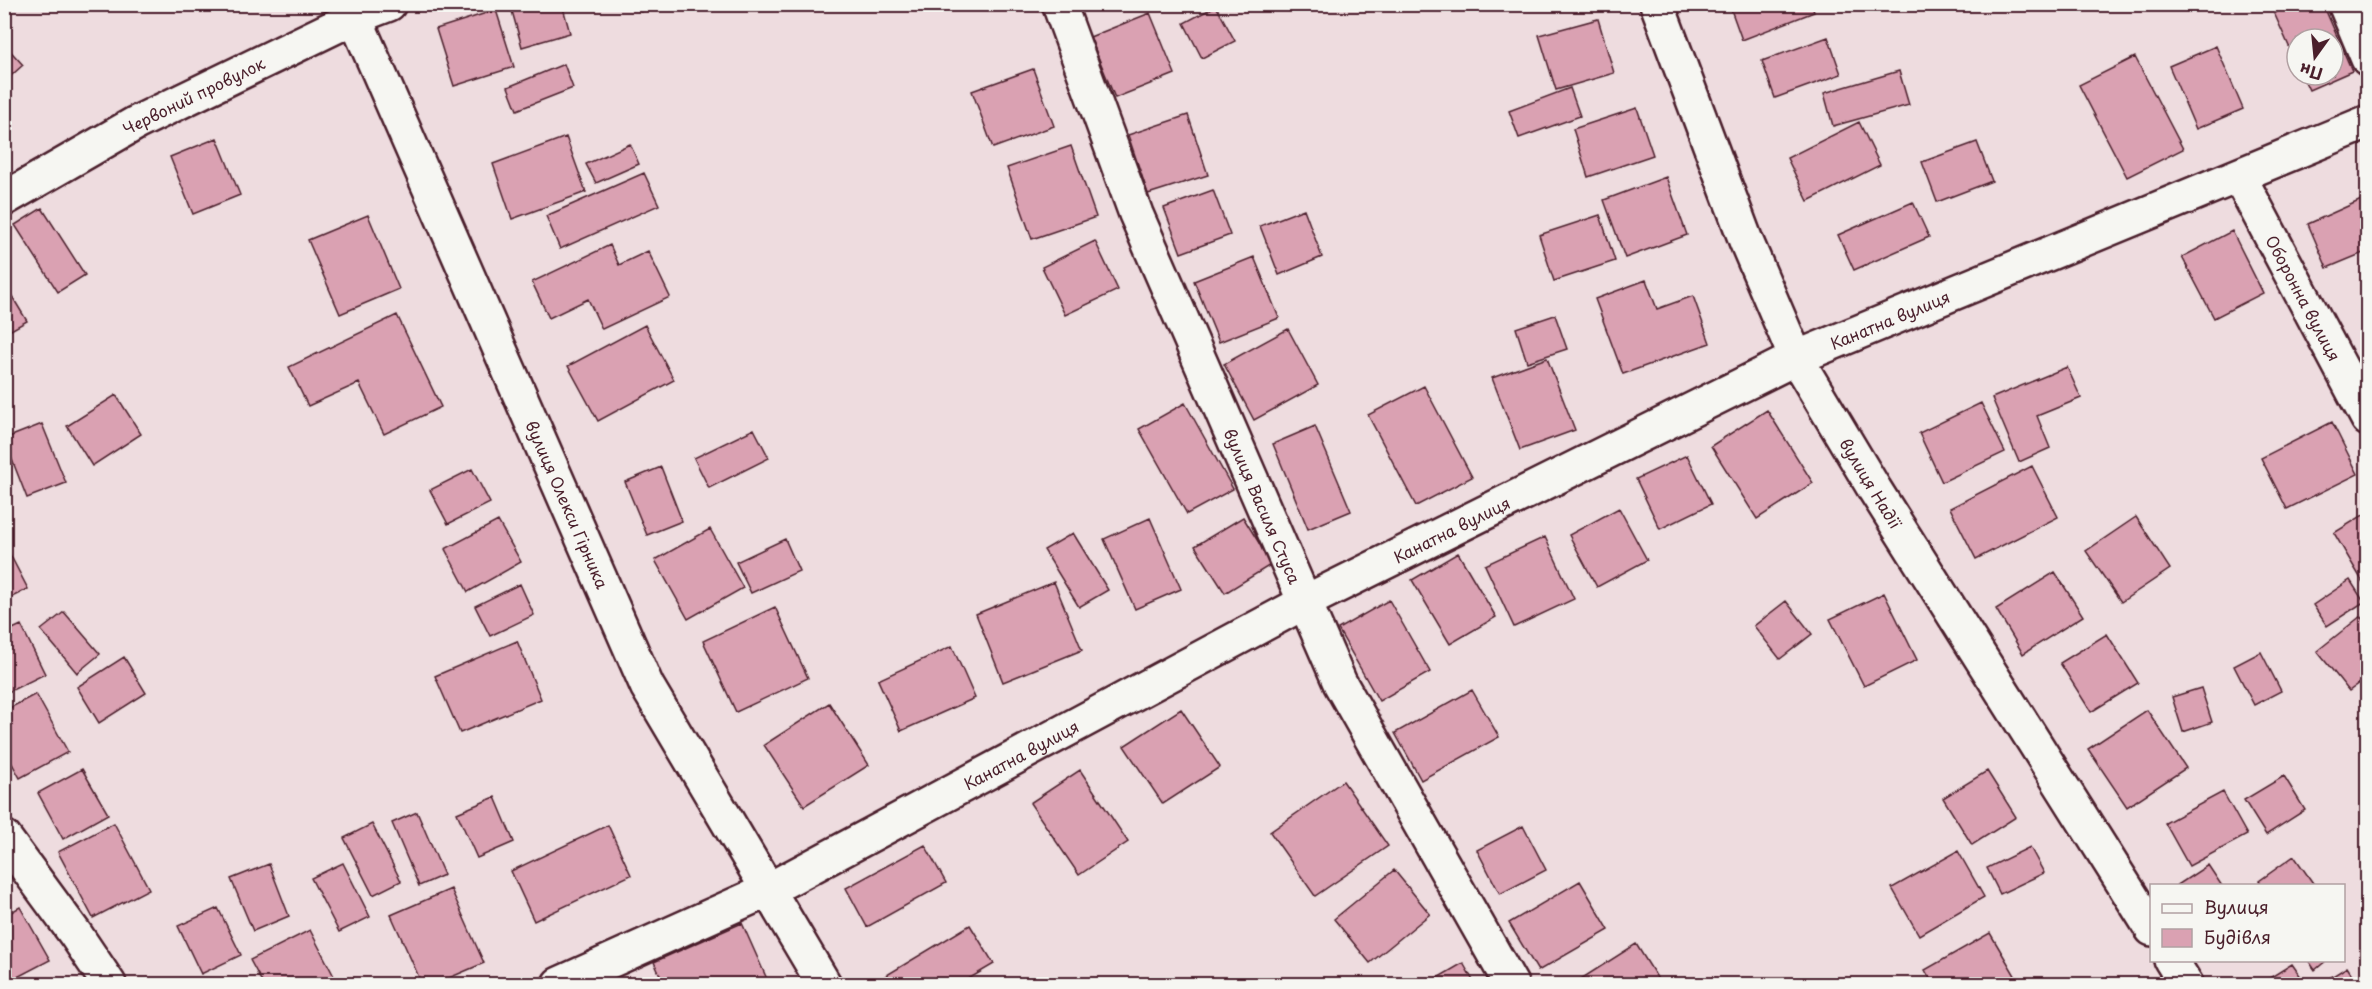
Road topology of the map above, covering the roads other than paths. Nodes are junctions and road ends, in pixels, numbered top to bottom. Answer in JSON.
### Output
{"nodes":[{"id":1,"x":389,"y":4,"type":"edge"},
{"id":2,"x":1059,"y":4,"type":"edge"},
{"id":3,"x":1657,"y":4,"type":"edge"},
{"id":4,"x":2345,"y":4,"type":"edge"},
{"id":5,"x":352,"y":11,"type":"edge"},
{"id":6,"x":2367,"y":59,"type":"edge"},
{"id":7,"x":2367,"y":122,"type":"edge"},
{"id":8,"x":2240,"y":176,"type":"junction"},
{"id":9,"x":4,"y":199,"type":"edge"},
{"id":10,"x":1796,"y":358,"type":"junction"},
{"id":11,"x":2367,"y":419,"type":"edge"},
{"id":12,"x":1305,"y":602,"type":"junction"},
{"id":13,"x":4,"y":837,"type":"edge"},
{"id":14,"x":768,"y":890,"type":"junction"},
{"id":15,"x":2150,"y":928,"type":"edge"},
{"id":16,"x":2172,"y":962,"type":"edge"},
{"id":17,"x":109,"y":984,"type":"edge"},
{"id":18,"x":559,"y":984,"type":"edge"},
{"id":19,"x":824,"y":984,"type":"edge"},
{"id":20,"x":1510,"y":984,"type":"edge"},
{"id":21,"x":2186,"y":984,"type":"edge"}],
"edges":[{"from":1,"to":5,"type":"street","name":"Червоний провулок"},
{"from":2,"to":12,"type":"street","name":"вулиця Василя Стуса"},
{"from":3,"to":10,"type":"street","name":"вулиця Надії"},
{"from":4,"to":6,"type":"street"},
{"from":5,"to":9,"type":"street","name":"Червоний провулок"},
{"from":5,"to":14,"type":"street","name":"вулиця Олекси Гірника"},
{"from":7,"to":8,"type":"street","name":"Канатна вулиця"},
{"from":8,"to":10,"type":"street","name":"Канатна вулиця"},
{"from":8,"to":11,"type":"street","name":"Оборонна вулиця"},
{"from":10,"to":12,"type":"street","name":"Канатна вулиця"},
{"from":10,"to":15,"type":"street","name":"вулиця Надії"},
{"from":12,"to":14,"type":"street","name":"Канатна вулиця"},
{"from":12,"to":20,"type":"street","name":"вулиця Василя Стуса"},
{"from":13,"to":17,"type":"street"},
{"from":14,"to":18,"type":"street","name":"Канатна вулиця"},
{"from":14,"to":19,"type":"street","name":"вулиця Олекси Гірника"},
{"from":16,"to":21,"type":"street"}]}
